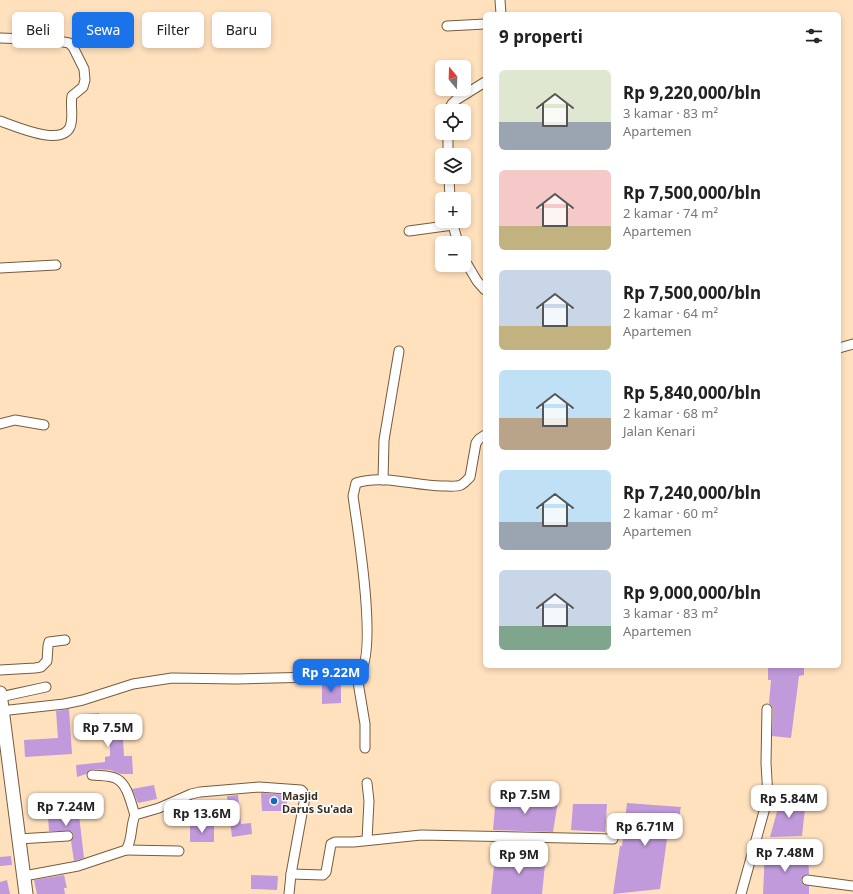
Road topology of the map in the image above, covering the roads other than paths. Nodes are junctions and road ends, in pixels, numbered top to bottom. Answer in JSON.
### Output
{"nodes":[{"id":1,"x":500,"y":0,"type":"edge"},
{"id":2,"x":501,"y":12,"type":"edge"},
{"id":3,"x":483,"y":24,"type":"edge"},
{"id":4,"x":447,"y":26,"type":"dead end"},
{"id":5,"x":0,"y":38,"type":"edge"},
{"id":6,"x":483,"y":83,"type":"edge"},
{"id":7,"x":452,"y":104,"type":"edge"},
{"id":8,"x":0,"y":121,"type":"edge"},
{"id":9,"x":435,"y":226,"type":"edge"},
{"id":10,"x":409,"y":231,"type":"dead end"},
{"id":11,"x":56,"y":265,"type":"dead end"},
{"id":12,"x":0,"y":268,"type":"edge"},
{"id":13,"x":471,"y":270,"type":"edge"},
{"id":14,"x":483,"y":287,"type":"edge"},
{"id":15,"x":853,"y":344,"type":"edge"},
{"id":16,"x":841,"y":347,"type":"edge"},
{"id":17,"x":399,"y":351,"type":"dead end"},
{"id":18,"x":0,"y":424,"type":"edge"},
{"id":19,"x":44,"y":424,"type":"dead end"},
{"id":20,"x":483,"y":436,"type":"edge"},
{"id":21,"x":383,"y":480,"type":"junction"},
{"id":22,"x":65,"y":640,"type":"dead end"},
{"id":23,"x":0,"y":670,"type":"edge"},
{"id":24,"x":357,"y":676,"type":"junction"},
{"id":25,"x":46,"y":686,"type":"dead end"},
{"id":26,"x":0,"y":694,"type":"edge"},
{"id":27,"x":0,"y":697,"type":"edge"},
{"id":28,"x":767,"y":709,"type":"dead end"},
{"id":29,"x":1,"y":711,"type":"edge"},
{"id":30,"x":3,"y":743,"type":"edge"},
{"id":31,"x":365,"y":748,"type":"dead end"},
{"id":32,"x":92,"y":775,"type":"dead end"},
{"id":33,"x":367,"y":783,"type":"dead end"},
{"id":34,"x":135,"y":815,"type":"junction"},
{"id":35,"x":68,"y":836,"type":"dead end"},
{"id":36,"x":18,"y":839,"type":"junction"},
{"id":37,"x":367,"y":840,"type":"junction"},
{"id":38,"x":613,"y":840,"type":"dead end"},
{"id":39,"x":126,"y":850,"type":"junction"},
{"id":40,"x":179,"y":851,"type":"dead end"},
{"id":41,"x":291,"y":874,"type":"junction"},
{"id":42,"x":24,"y":876,"type":"junction"},
{"id":43,"x":807,"y":880,"type":"dead end"},
{"id":44,"x":853,"y":886,"type":"edge"},
{"id":45,"x":26,"y":894,"type":"edge"},
{"id":46,"x":290,"y":894,"type":"edge"},
{"id":47,"x":741,"y":894,"type":"edge"}],
"edges":[{"from":1,"to":2,"type":"street"},
{"from":3,"to":4,"type":"street"},
{"from":5,"to":8,"type":"street"},
{"from":6,"to":7,"type":"street"},
{"from":9,"to":10,"type":"street"},
{"from":11,"to":12,"type":"street"},
{"from":13,"to":14,"type":"street"},
{"from":15,"to":16,"type":"street"},
{"from":17,"to":21,"type":"street"},
{"from":18,"to":19,"type":"street"},
{"from":20,"to":21,"type":"street"},
{"from":21,"to":24,"type":"street"},
{"from":22,"to":23,"type":"street"},
{"from":24,"to":29,"type":"street"},
{"from":24,"to":31,"type":"street"},
{"from":25,"to":27,"type":"street"},
{"from":26,"to":27,"type":"street"},
{"from":27,"to":29,"type":"street"},
{"from":28,"to":47,"type":"street"},
{"from":29,"to":30,"type":"street"},
{"from":30,"to":36,"type":"street"},
{"from":32,"to":34,"type":"street"},
{"from":33,"to":37,"type":"street"},
{"from":34,"to":39,"type":"street"},
{"from":34,"to":41,"type":"street"},
{"from":35,"to":36,"type":"street"},
{"from":36,"to":42,"type":"street"},
{"from":37,"to":38,"type":"street"},
{"from":37,"to":41,"type":"street"},
{"from":39,"to":40,"type":"street"},
{"from":39,"to":42,"type":"street"},
{"from":41,"to":46,"type":"street"},
{"from":42,"to":45,"type":"street"},
{"from":43,"to":44,"type":"street"}]}
